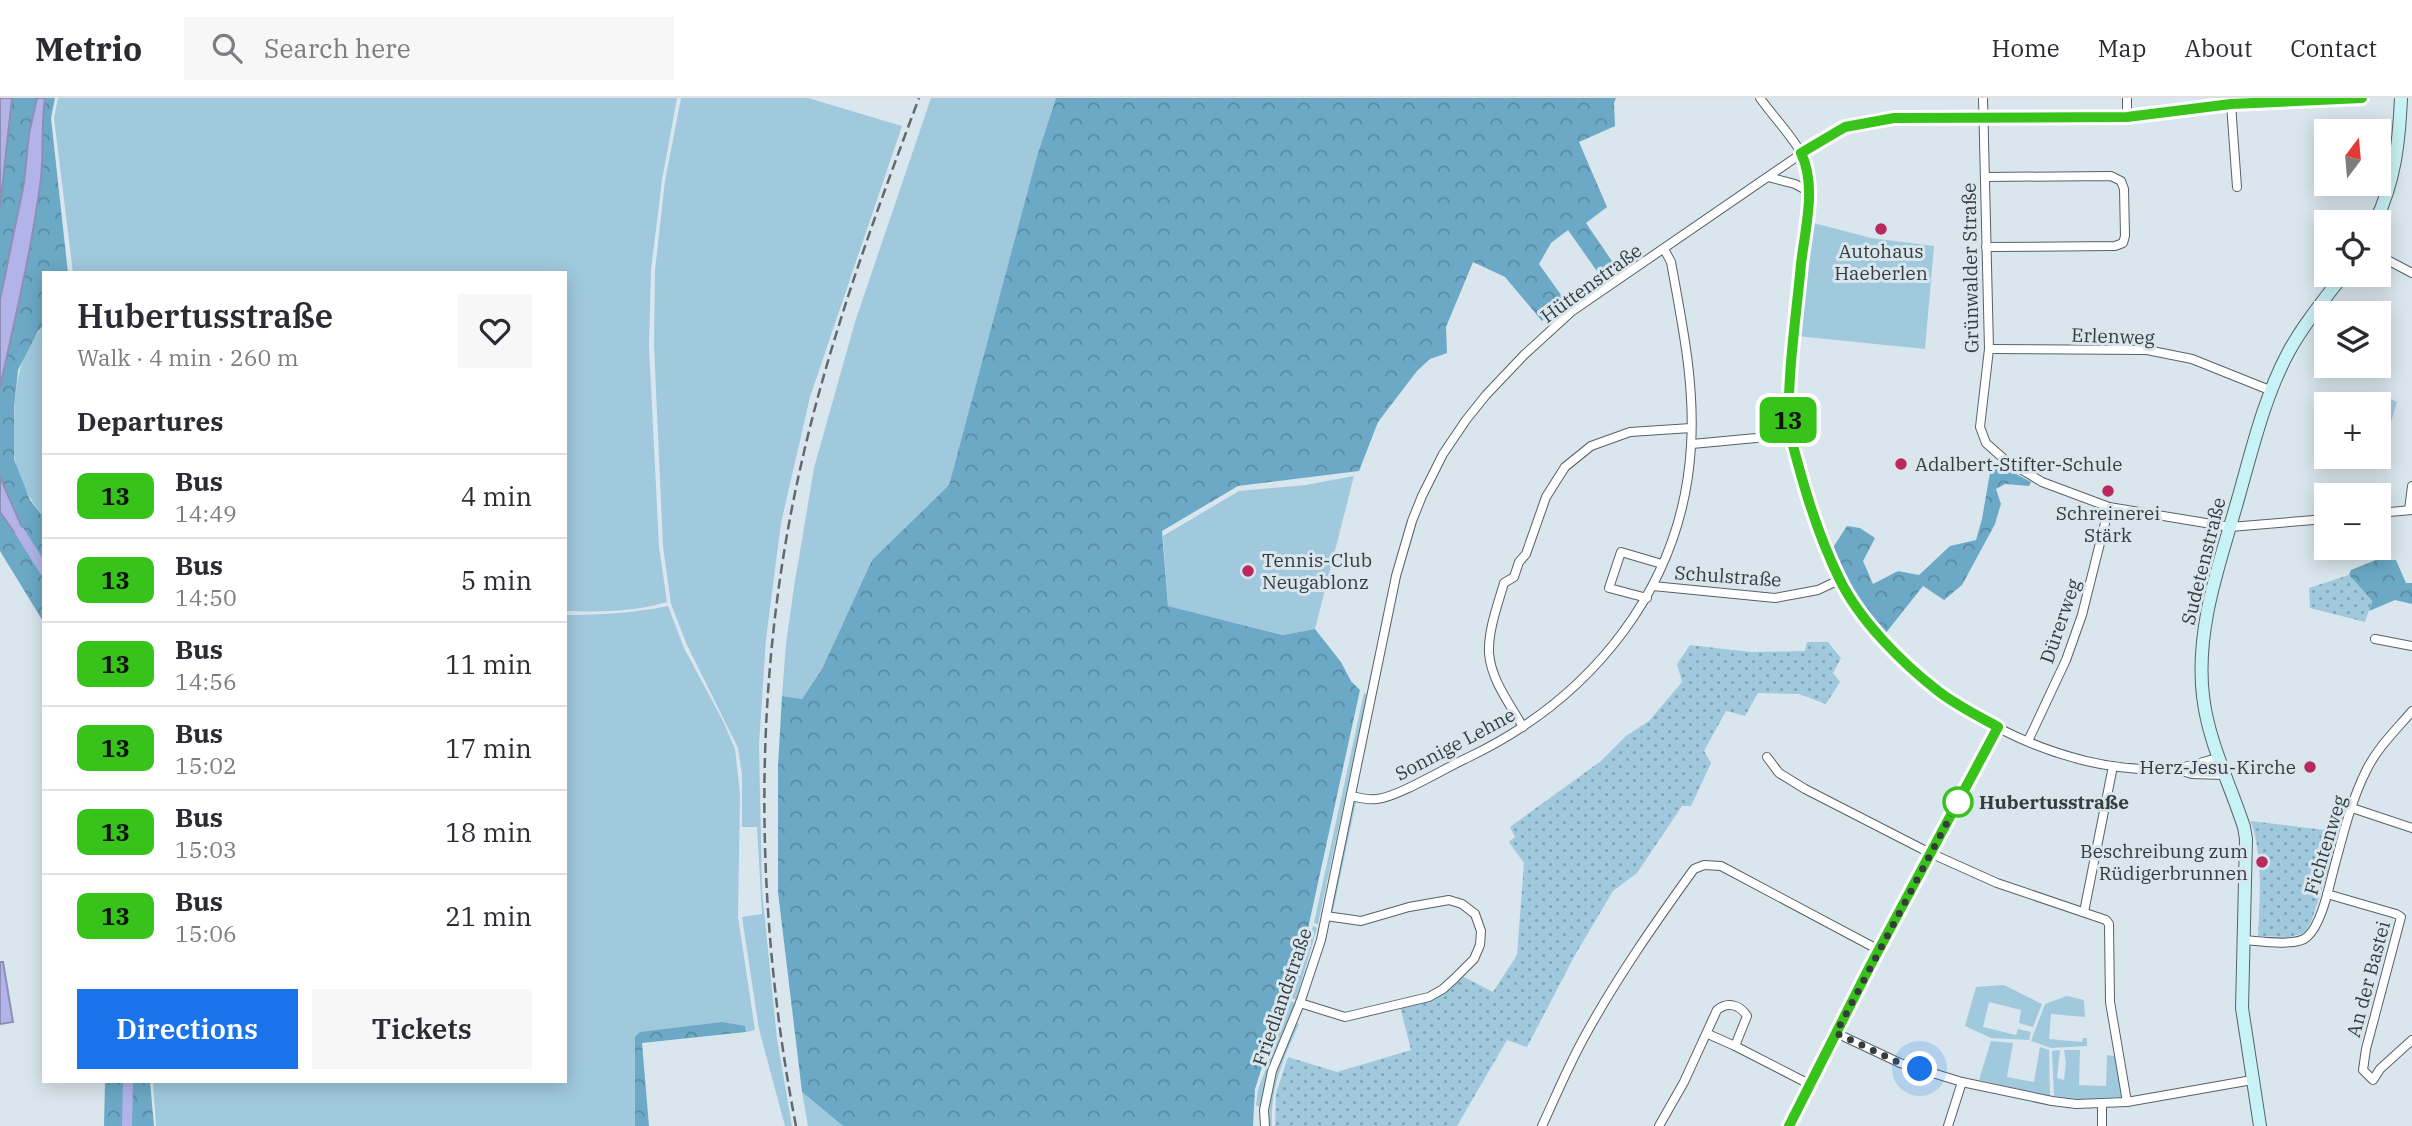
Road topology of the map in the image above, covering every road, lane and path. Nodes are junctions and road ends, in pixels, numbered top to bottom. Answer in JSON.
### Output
{"nodes":[{"id":1,"x":1760,"y":98,"type":"edge"},
{"id":2,"x":1983,"y":98,"type":"edge"},
{"id":3,"x":2127,"y":98,"type":"edge"},
{"id":4,"x":2361,"y":98,"type":"edge"},
{"id":5,"x":2401,"y":98,"type":"edge"},
{"id":6,"x":2231,"y":104,"type":"junction"},
{"id":7,"x":2127,"y":117,"type":"junction"},
{"id":8,"x":1984,"y":118,"type":"junction"},
{"id":9,"x":1801,"y":153,"type":"junction"},
{"id":10,"x":1768,"y":177,"type":"junction"},
{"id":11,"x":1985,"y":177,"type":"junction"},
{"id":12,"x":2237,"y":187,"type":"dead end"},
{"id":13,"x":1808,"y":191,"type":"junction"},
{"id":14,"x":2380,"y":210,"type":"edge"},
{"id":15,"x":1986,"y":247,"type":"junction"},
{"id":16,"x":1664,"y":249,"type":"junction"},
{"id":17,"x":2391,"y":262,"type":"edge"},
{"id":18,"x":2412,"y":273,"type":"edge"},
{"id":19,"x":2334,"y":287,"type":"edge"},
{"id":20,"x":1989,"y":349,"type":"junction"},
{"id":21,"x":2272,"y":391,"type":"junction"},
{"id":22,"x":1691,"y":428,"type":"junction"},
{"id":23,"x":1789,"y":430,"type":"junction"},
{"id":24,"x":1692,"y":444,"type":"junction"},
{"id":25,"x":2412,"y":486,"type":"edge"},
{"id":26,"x":2109,"y":507,"type":"junction"},
{"id":27,"x":2411,"y":510,"type":"edge"},
{"id":28,"x":2391,"y":512,"type":"edge"},
{"id":29,"x":2314,"y":520,"type":"edge"},
{"id":30,"x":2230,"y":527,"type":"junction"},
{"id":31,"x":1662,"y":564,"type":"junction"},
{"id":32,"x":1839,"y":580,"type":"junction"},
{"id":33,"x":1653,"y":586,"type":"junction"},
{"id":34,"x":1647,"y":598,"type":"junction"},
{"id":35,"x":2375,"y":639,"type":"dead end"},
{"id":36,"x":2412,"y":646,"type":"edge"},
{"id":37,"x":2412,"y":711,"type":"edge"},
{"id":38,"x":1524,"y":727,"type":"junction"},
{"id":39,"x":1998,"y":727,"type":"junction"},
{"id":40,"x":2028,"y":741,"type":"junction"},
{"id":41,"x":1767,"y":757,"type":"dead end"},
{"id":42,"x":2219,"y":758,"type":"junction"},
{"id":43,"x":2113,"y":766,"type":"junction"},
{"id":44,"x":2175,"y":769,"type":"junction"},
{"id":45,"x":2225,"y":775,"type":"junction"},
{"id":46,"x":1351,"y":796,"type":"junction"},
{"id":47,"x":2352,"y":808,"type":"junction"},
{"id":48,"x":2412,"y":828,"type":"edge"},
{"id":49,"x":1930,"y":853,"type":"junction"},
{"id":50,"x":2327,"y":894,"type":"junction"},
{"id":51,"x":2084,"y":912,"type":"junction"},
{"id":52,"x":1326,"y":916,"type":"junction"},
{"id":53,"x":2244,"y":940,"type":"junction"},
{"id":54,"x":1879,"y":950,"type":"junction"},
{"id":55,"x":1300,"y":1003,"type":"junction"},
{"id":56,"x":1836,"y":1033,"type":"junction"},
{"id":57,"x":1708,"y":1034,"type":"junction"},
{"id":58,"x":2412,"y":1040,"type":"edge"},
{"id":59,"x":1735,"y":1046,"type":"junction"},
{"id":60,"x":2252,"y":1080,"type":"junction"},
{"id":61,"x":1962,"y":1082,"type":"junction"},
{"id":62,"x":1809,"y":1084,"type":"junction"},
{"id":63,"x":2127,"y":1102,"type":"junction"},
{"id":64,"x":2102,"y":1103,"type":"junction"},
{"id":65,"x":1265,"y":1126,"type":"edge"},
{"id":66,"x":1542,"y":1126,"type":"edge"},
{"id":67,"x":1660,"y":1126,"type":"edge"},
{"id":68,"x":1789,"y":1126,"type":"edge"},
{"id":69,"x":1948,"y":1126,"type":"edge"},
{"id":70,"x":2102,"y":1126,"type":"edge"},
{"id":71,"x":2260,"y":1126,"type":"edge"}],
"edges":[{"from":1,"to":9,"type":"street"},
{"from":2,"to":8,"type":"street","name":"Grünwalder Straße"},
{"from":3,"to":7,"type":"street"},
{"from":4,"to":6,"type":"street","name":"Hüttenstraße"},
{"from":5,"to":14,"type":"street"},
{"from":6,"to":7,"type":"street","name":"Hüttenstraße"},
{"from":6,"to":12,"type":"street"},
{"from":7,"to":8,"type":"street","name":"Hüttenstraße"},
{"from":8,"to":9,"type":"street","name":"Hüttenstraße"},
{"from":8,"to":11,"type":"street","name":"Grünwalder Straße"},
{"from":9,"to":10,"type":"street","name":"Hüttenstraße"},
{"from":9,"to":13,"type":"street"},
{"from":10,"to":13,"type":"street"},
{"from":10,"to":16,"type":"street","name":"Hüttenstraße"},
{"from":11,"to":15,"type":"street","name":"Grünwalder Straße"},
{"from":11,"to":15,"type":"street"},
{"from":13,"to":23,"type":"street"},
{"from":15,"to":20,"type":"street","name":"Grünwalder Straße"},
{"from":16,"to":22,"type":"street","name":"Sonnige Lehne"},
{"from":16,"to":46,"type":"street","name":"Hüttenstraße"},
{"from":17,"to":18,"type":"street"},
{"from":19,"to":21,"type":"street","name":"Sudetenstraße"},
{"from":20,"to":21,"type":"street","name":"Erlenweg"},
{"from":20,"to":26,"type":"street","name":"Grünwalder Straße"},
{"from":21,"to":30,"type":"street","name":"Sudetenstraße"},
{"from":22,"to":24,"type":"street","name":"Sonnige Lehne"},
{"from":22,"to":38,"type":"street"},
{"from":23,"to":24,"type":"street"},
{"from":23,"to":32,"type":"street"},
{"from":24,"to":31,"type":"street","name":"Sonnige Lehne"},
{"from":25,"to":27,"type":"street"},
{"from":26,"to":30,"type":"street"},
{"from":26,"to":40,"type":"street","name":"Dürerweg"},
{"from":27,"to":28,"type":"street"},
{"from":29,"to":30,"type":"street"},
{"from":30,"to":42,"type":"street","name":"Sudetenstraße"},
{"from":31,"to":33,"type":"street","name":"Sonnige Lehne"},
{"from":31,"to":34,"type":"street"},
{"from":32,"to":33,"type":"street","name":"Schulstraße"},
{"from":32,"to":39,"type":"street"},
{"from":33,"to":34,"type":"street","name":"Sonnige Lehne"},
{"from":34,"to":38,"type":"street","name":"Sonnige Lehne"},
{"from":35,"to":36,"type":"street"},
{"from":37,"to":47,"type":"street","name":"Fichtenweg"},
{"from":38,"to":46,"type":"street","name":"Sonnige Lehne"},
{"from":39,"to":40,"type":"street"},
{"from":39,"to":49,"type":"street"},
{"from":40,"to":43,"type":"street"},
{"from":41,"to":49,"type":"street"},
{"from":42,"to":44,"type":"street"},
{"from":42,"to":45,"type":"street","name":"Sudetenstraße"},
{"from":43,"to":44,"type":"street"},
{"from":43,"to":51,"type":"street"},
{"from":44,"to":45,"type":"street"},
{"from":45,"to":53,"type":"street","name":"Sudetenstraße"},
{"from":46,"to":52,"type":"street","name":"Friedlandstraße"},
{"from":47,"to":48,"type":"street"},
{"from":47,"to":50,"type":"street","name":"Fichtenweg"},
{"from":49,"to":51,"type":"street"},
{"from":49,"to":54,"type":"street"},
{"from":50,"to":53,"type":"street","name":"Fichtenweg"},
{"from":50,"to":58,"type":"street","name":"An der Bastei"},
{"from":51,"to":63,"type":"street"},
{"from":52,"to":55,"type":"street","name":"Friedlandstraße"},
{"from":52,"to":55,"type":"street"},
{"from":53,"to":60,"type":"street","name":"Sudetenstraße"},
{"from":54,"to":56,"type":"street"},
{"from":54,"to":66,"type":"street"},
{"from":55,"to":65,"type":"street","name":"Friedlandstraße"},
{"from":56,"to":61,"type":"street"},
{"from":56,"to":62,"type":"street"},
{"from":57,"to":59,"type":"street"},
{"from":57,"to":59,"type":"street"},
{"from":57,"to":67,"type":"street"},
{"from":59,"to":62,"type":"street"},
{"from":60,"to":63,"type":"street"},
{"from":60,"to":71,"type":"street","name":"Sudetenstraße"},
{"from":61,"to":64,"type":"street"},
{"from":61,"to":69,"type":"street"},
{"from":62,"to":68,"type":"street"},
{"from":63,"to":64,"type":"street"},
{"from":64,"to":70,"type":"street"}]}
